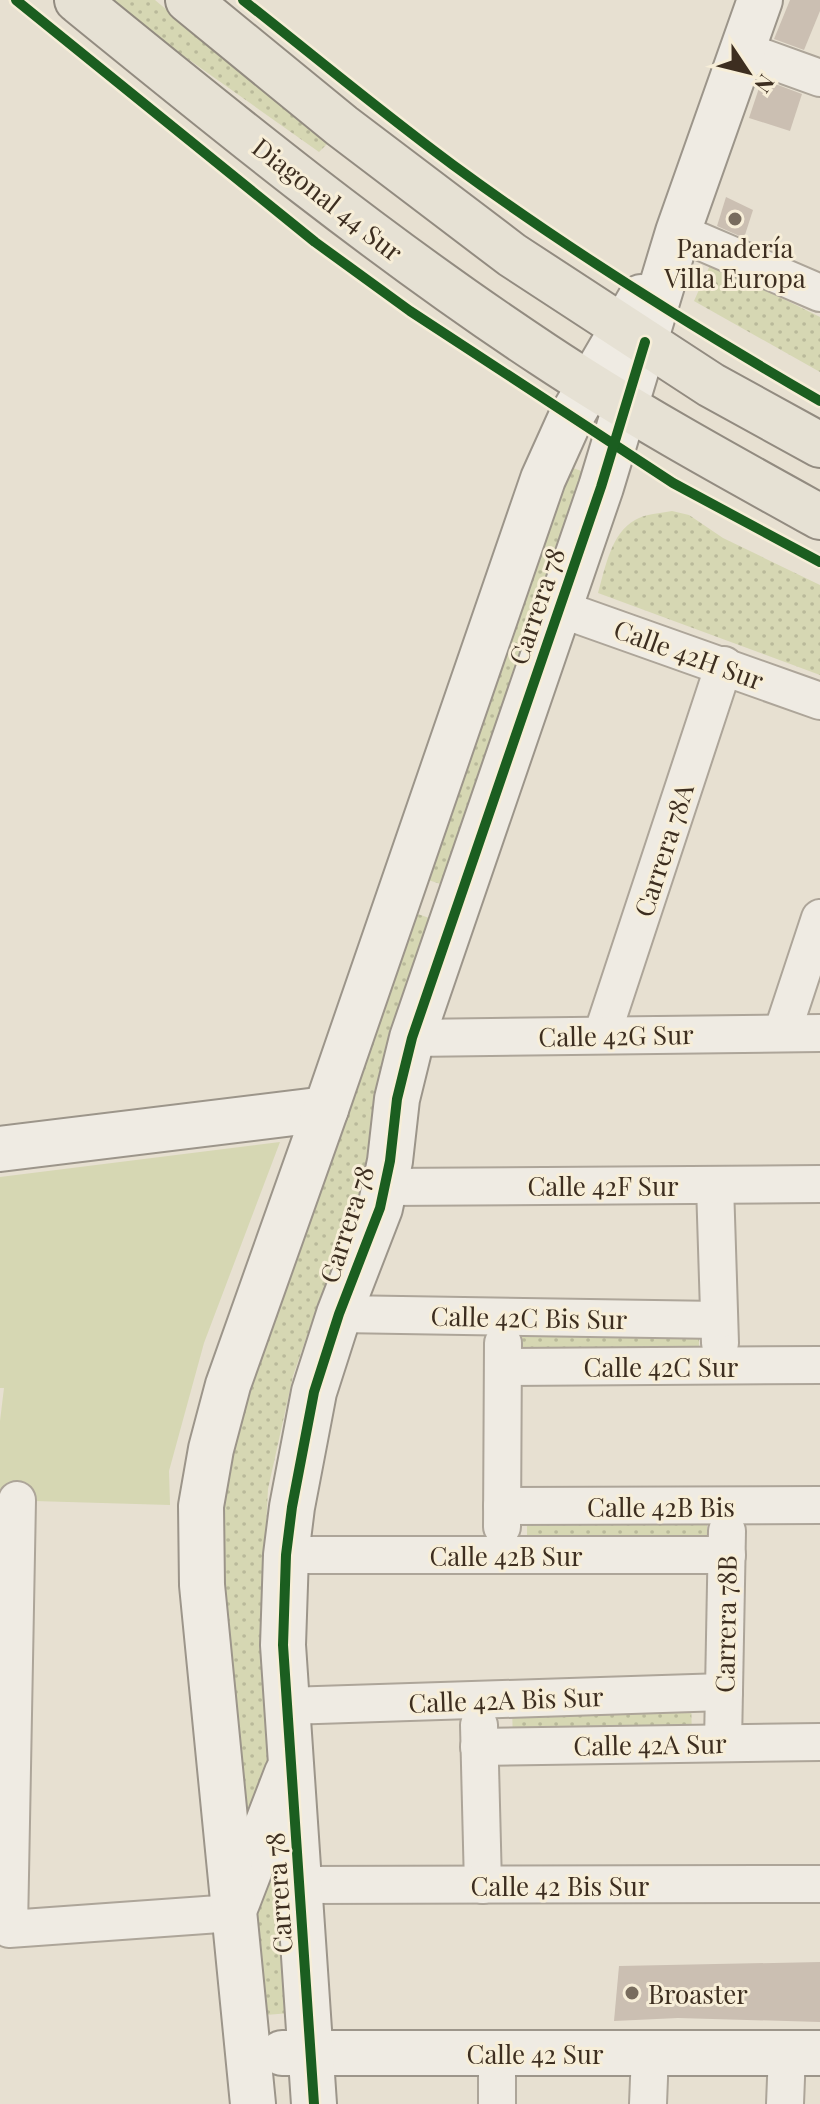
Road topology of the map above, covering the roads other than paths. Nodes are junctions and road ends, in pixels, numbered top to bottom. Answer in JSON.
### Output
{"nodes":[{"id":1,"x":77,"y":0,"type":"edge"},
{"id":2,"x":188,"y":0,"type":"edge"},
{"id":3,"x":760,"y":0,"type":"edge"},
{"id":4,"x":742,"y":50,"type":"junction"},
{"id":5,"x":820,"y":78,"type":"edge"},
{"id":6,"x":678,"y":232,"type":"junction"},
{"id":7,"x":820,"y":293,"type":"edge"},
{"id":8,"x":634,"y":335,"type":"junction"},
{"id":9,"x":608,"y":395,"type":"junction"},
{"id":10,"x":820,"y":445,"type":"edge"},
{"id":11,"x":820,"y":517,"type":"edge"},
{"id":12,"x":558,"y":608,"type":"junction"},
{"id":13,"x":724,"y":665,"type":"junction"},
{"id":14,"x":820,"y":701,"type":"edge"},
{"id":15,"x":402,"y":892,"type":"junction"},
{"id":16,"x":456,"y":910,"type":"junction"},
{"id":17,"x":820,"y":921,"type":"edge"},
{"id":18,"x":782,"y":1033,"type":"junction"},
{"id":19,"x":820,"y":1033,"type":"edge"},
{"id":20,"x":602,"y":1035,"type":"junction"},
{"id":21,"x":412,"y":1038,"type":"junction"},
{"id":22,"x":326,"y":1109,"type":"junction"},
{"id":23,"x":0,"y":1149,"type":"edge"},
{"id":24,"x":820,"y":1184,"type":"edge"},
{"id":25,"x":715,"y":1185,"type":"junction"},
{"id":26,"x":386,"y":1187,"type":"junction"},
{"id":27,"x":339,"y":1314,"type":"junction"},
{"id":28,"x":503,"y":1317,"type":"junction"},
{"id":29,"x":719,"y":1320,"type":"junction"},
{"id":30,"x":721,"y":1365,"type":"junction"},
{"id":31,"x":820,"y":1365,"type":"edge"},
{"id":32,"x":503,"y":1367,"type":"junction"},
{"id":33,"x":17,"y":1500,"type":"dead end"},
{"id":34,"x":727,"y":1505,"type":"junction"},
{"id":35,"x":820,"y":1505,"type":"edge"},
{"id":36,"x":502,"y":1506,"type":"junction"},
{"id":37,"x":286,"y":1555,"type":"junction"},
{"id":38,"x":501,"y":1555,"type":"junction"},
{"id":39,"x":727,"y":1555,"type":"junction"},
{"id":40,"x":724,"y":1692,"type":"junction"},
{"id":41,"x":478,"y":1700,"type":"junction"},
{"id":42,"x":287,"y":1706,"type":"junction"},
{"id":43,"x":820,"y":1742,"type":"edge"},
{"id":44,"x":723,"y":1743,"type":"junction"},
{"id":45,"x":479,"y":1747,"type":"junction"},
{"id":46,"x":291,"y":1761,"type":"junction"},
{"id":47,"x":820,"y":1884,"type":"edge"},
{"id":48,"x":300,"y":1885,"type":"junction"},
{"id":49,"x":483,"y":1885,"type":"junction"},
{"id":50,"x":233,"y":1913,"type":"junction"},
{"id":51,"x":249,"y":2053,"type":"junction"},
{"id":52,"x":310,"y":2053,"type":"junction"},
{"id":53,"x":497,"y":2053,"type":"junction"},
{"id":54,"x":650,"y":2053,"type":"junction"},
{"id":55,"x":804,"y":2053,"type":"edge"},
{"id":56,"x":253,"y":2104,"type":"edge"},
{"id":57,"x":314,"y":2104,"type":"edge"},
{"id":58,"x":497,"y":2104,"type":"edge"},
{"id":59,"x":648,"y":2104,"type":"edge"},
{"id":60,"x":785,"y":2104,"type":"edge"}],
"edges":[{"from":1,"to":9,"type":"main road","name":"Diagonal 44 Sur"},
{"from":2,"to":8,"type":"main road"},
{"from":3,"to":4,"type":"street","name":"Carrera 78"},
{"from":4,"to":5,"type":"street"},
{"from":4,"to":6,"type":"street","name":"Carrera 78"},
{"from":6,"to":7,"type":"street"},
{"from":6,"to":8,"type":"street","name":"Carrera 78"},
{"from":8,"to":9,"type":"street","name":"Carrera 78"},
{"from":8,"to":10,"type":"main road"},
{"from":9,"to":11,"type":"main road","name":"Diagonal 44 Sur"},
{"from":9,"to":12,"type":"street","name":"Carrera 78"},
{"from":9,"to":15,"type":"street","name":"Carrera 78"},
{"from":12,"to":13,"type":"street","name":"Calle 42H Sur"},
{"from":12,"to":16,"type":"street","name":"Carrera 78"},
{"from":13,"to":14,"type":"street","name":"Calle 42H Sur"},
{"from":13,"to":20,"type":"street","name":"Carrera 78A"},
{"from":15,"to":16,"type":"street"},
{"from":15,"to":22,"type":"street","name":"Carrera 78"},
{"from":16,"to":21,"type":"street","name":"Carrera 78"},
{"from":17,"to":18,"type":"street"},
{"from":18,"to":19,"type":"street","name":"Calle 42G Sur"},
{"from":18,"to":20,"type":"street","name":"Calle 42G Sur"},
{"from":20,"to":21,"type":"street","name":"Calle 42G Sur"},
{"from":21,"to":26,"type":"street","name":"Carrera 78"},
{"from":22,"to":23,"type":"street"},
{"from":22,"to":50,"type":"street","name":"Carrera 78"},
{"from":24,"to":25,"type":"street","name":"Calle 42F Sur"},
{"from":25,"to":26,"type":"street","name":"Calle 42F Sur"},
{"from":25,"to":29,"type":"street"},
{"from":26,"to":27,"type":"street","name":"Carrera 78"},
{"from":27,"to":28,"type":"street","name":"Calle 42C Bis Sur"},
{"from":27,"to":37,"type":"street","name":"Carrera 78"},
{"from":28,"to":29,"type":"street","name":"Calle 42C Bis Sur"},
{"from":28,"to":32,"type":"street"},
{"from":29,"to":30,"type":"street"},
{"from":30,"to":31,"type":"street","name":"Calle 42C Sur"},
{"from":30,"to":32,"type":"street","name":"Calle 42C Sur"},
{"from":32,"to":36,"type":"street"},
{"from":33,"to":50,"type":"street"},
{"from":34,"to":35,"type":"street","name":"Calle 42B Bis"},
{"from":34,"to":36,"type":"street","name":"Calle 42B Bis"},
{"from":34,"to":39,"type":"street","name":"Carrera 78B"},
{"from":36,"to":38,"type":"street"},
{"from":37,"to":38,"type":"street","name":"Calle 42B Sur"},
{"from":37,"to":42,"type":"street","name":"Carrera 78"},
{"from":38,"to":39,"type":"street","name":"Calle 42B Sur"},
{"from":39,"to":40,"type":"street","name":"Carrera 78B"},
{"from":40,"to":41,"type":"street","name":"Calle 42A Bis Sur"},
{"from":40,"to":44,"type":"street","name":"Carrera 78B"},
{"from":41,"to":42,"type":"street","name":"Calle 42A Bis Sur"},
{"from":41,"to":45,"type":"street"},
{"from":42,"to":46,"type":"street","name":"Carrera 78"},
{"from":43,"to":44,"type":"street","name":"Calle 42A Sur"},
{"from":44,"to":45,"type":"street","name":"Calle 42A Sur"},
{"from":45,"to":49,"type":"street"},
{"from":46,"to":48,"type":"street","name":"Carrera 78"},
{"from":46,"to":50,"type":"street"},
{"from":47,"to":49,"type":"street","name":"Calle 42 Bis Sur"},
{"from":48,"to":49,"type":"street","name":"Calle 42 Bis Sur"},
{"from":48,"to":52,"type":"street","name":"Carrera 78"},
{"from":50,"to":51,"type":"street","name":"Carrera 78"},
{"from":51,"to":52,"type":"street","name":"Calle 42 Sur"},
{"from":51,"to":56,"type":"street","name":"Carrera 78"},
{"from":52,"to":53,"type":"street","name":"Calle 42 Sur"},
{"from":52,"to":57,"type":"street","name":"Carrera 78"},
{"from":53,"to":54,"type":"street","name":"Calle 42 Sur"},
{"from":53,"to":58,"type":"street"},
{"from":54,"to":55,"type":"street","name":"Calle 42 Sur"},
{"from":54,"to":59,"type":"street"},
{"from":55,"to":60,"type":"street"}]}
